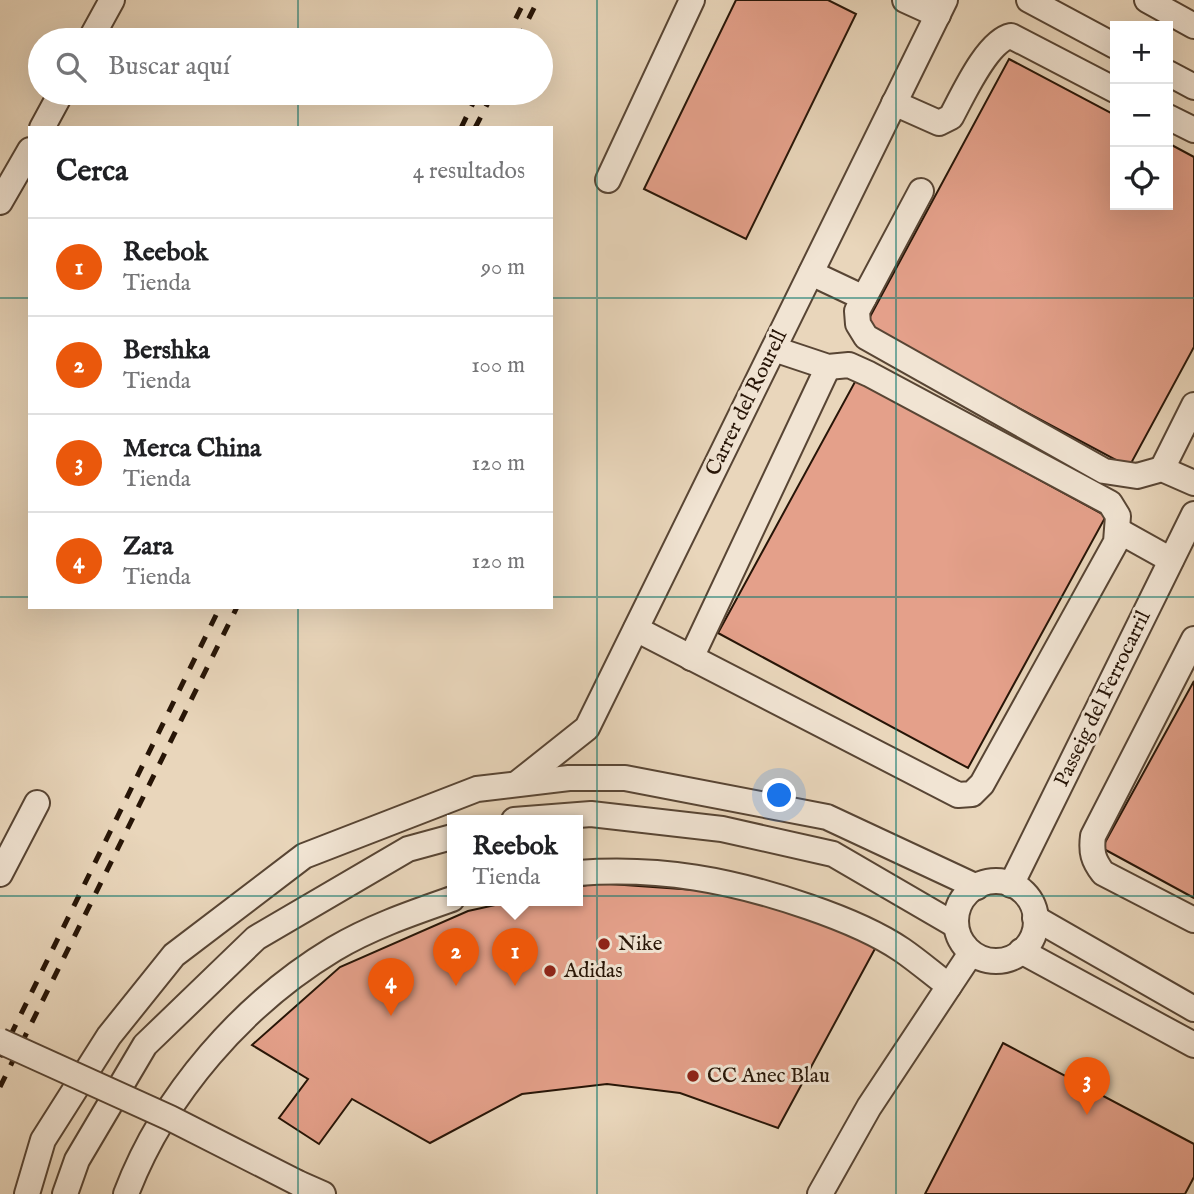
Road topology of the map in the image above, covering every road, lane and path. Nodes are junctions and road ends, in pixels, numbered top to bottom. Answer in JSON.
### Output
{"nodes":[{"id":1,"x":112,"y":0,"type":"edge"},
{"id":2,"x":692,"y":0,"type":"edge"},
{"id":3,"x":905,"y":0,"type":"edge"},
{"id":4,"x":1029,"y":0,"type":"edge"},
{"id":5,"x":1147,"y":0,"type":"edge"},
{"id":6,"x":941,"y":8,"type":"edge"},
{"id":7,"x":1194,"y":26,"type":"edge"},
{"id":8,"x":97,"y":28,"type":"edge"},
{"id":9,"x":1110,"y":43,"type":"edge"},
{"id":10,"x":1173,"y":76,"type":"edge"},
{"id":11,"x":1110,"y":87,"type":"edge"},
{"id":12,"x":1194,"y":87,"type":"edge"},
{"id":13,"x":894,"y":103,"type":"junction"},
{"id":14,"x":54,"y":105,"type":"edge"},
{"id":15,"x":1173,"y":120,"type":"edge"},
{"id":16,"x":43,"y":126,"type":"edge"},
{"id":17,"x":1194,"y":130,"type":"edge"},
{"id":18,"x":28,"y":153,"type":"edge"},
{"id":19,"x":608,"y":180,"type":"dead end"},
{"id":20,"x":921,"y":191,"type":"dead end"},
{"id":21,"x":0,"y":202,"type":"edge"},
{"id":22,"x":811,"y":273,"type":"junction"},
{"id":23,"x":864,"y":298,"type":"junction"},
{"id":24,"x":774,"y":349,"type":"junction"},
{"id":25,"x":828,"y":367,"type":"junction"},
{"id":26,"x":1194,"y":405,"type":"edge"},
{"id":27,"x":1162,"y":469,"type":"junction"},
{"id":28,"x":1194,"y":482,"type":"edge"},
{"id":29,"x":1193,"y":521,"type":"edge"},
{"id":30,"x":1119,"y":531,"type":"junction"},
{"id":31,"x":1171,"y":560,"type":"junction"},
{"id":32,"x":636,"y":629,"type":"junction"},
{"id":33,"x":1194,"y":639,"type":"edge"},
{"id":34,"x":691,"y":657,"type":"junction"},
{"id":35,"x":519,"y":782,"type":"junction"},
{"id":36,"x":37,"y":803,"type":"dead end"},
{"id":37,"x":578,"y":815,"type":"edge"},
{"id":38,"x":447,"y":838,"type":"edge"},
{"id":39,"x":583,"y":873,"type":"edge"},
{"id":40,"x":0,"y":874,"type":"edge"},
{"id":41,"x":1011,"y":885,"type":"junction"},
{"id":42,"x":976,"y":887,"type":"junction"},
{"id":43,"x":447,"y":901,"type":"edge"},
{"id":44,"x":1035,"y":918,"type":"junction"},
{"id":45,"x":1194,"y":920,"type":"edge"},
{"id":46,"x":955,"y":925,"type":"junction"},
{"id":47,"x":1021,"y":951,"type":"junction"},
{"id":48,"x":971,"y":953,"type":"junction"},
{"id":49,"x":949,"y":986,"type":"junction"},
{"id":50,"x":1194,"y":1009,"type":"edge"},
{"id":51,"x":0,"y":1041,"type":"edge"},
{"id":52,"x":1194,"y":1045,"type":"edge"},
{"id":53,"x":306,"y":1189,"type":"edge"},
{"id":54,"x":27,"y":1194,"type":"edge"},
{"id":55,"x":65,"y":1194,"type":"edge"},
{"id":56,"x":126,"y":1194,"type":"edge"},
{"id":57,"x":323,"y":1194,"type":"edge"},
{"id":58,"x":820,"y":1194,"type":"edge"}],
"edges":[{"from":1,"to":8,"type":"street"},
{"from":2,"to":19,"type":"street"},
{"from":3,"to":6,"type":"street"},
{"from":4,"to":9,"type":"street"},
{"from":5,"to":7,"type":"street"},
{"from":6,"to":13,"type":"street","name":"Carrer del Rourell"},
{"from":10,"to":12,"type":"street"},
{"from":11,"to":13,"type":"street"},
{"from":13,"to":22,"type":"street","name":"Carrer del Rourell"},
{"from":14,"to":16,"type":"street"},
{"from":15,"to":17,"type":"street"},
{"from":18,"to":21,"type":"street"},
{"from":20,"to":23,"type":"street"},
{"from":22,"to":23,"type":"street"},
{"from":22,"to":24,"type":"street","name":"Carrer del Rourell"},
{"from":23,"to":27,"type":"street"},
{"from":24,"to":25,"type":"street"},
{"from":24,"to":32,"type":"street","name":"Carrer del Rourell"},
{"from":25,"to":30,"type":"street"},
{"from":25,"to":34,"type":"street"},
{"from":26,"to":27,"type":"street"},
{"from":27,"to":28,"type":"street"},
{"from":29,"to":31,"type":"street","name":"Passeig del Ferrocarril"},
{"from":30,"to":31,"type":"street"},
{"from":30,"to":34,"type":"street"},
{"from":31,"to":41,"type":"street","name":"Passeig del Ferrocarril"},
{"from":32,"to":34,"type":"street"},
{"from":32,"to":35,"type":"street","name":"Carrer del Rourell"},
{"from":33,"to":45,"type":"street"},
{"from":35,"to":42,"type":"street"},
{"from":35,"to":54,"type":"street"},
{"from":36,"to":40,"type":"street"},
{"from":37,"to":46,"type":"street"},
{"from":38,"to":55,"type":"street"},
{"from":39,"to":49,"type":"street"},
{"from":41,"to":42,"type":"street"},
{"from":41,"to":44,"type":"street"},
{"from":42,"to":46,"type":"street"},
{"from":43,"to":56,"type":"street"},
{"from":44,"to":47,"type":"street"},
{"from":44,"to":50,"type":"street"},
{"from":46,"to":48,"type":"street"},
{"from":47,"to":48,"type":"street"},
{"from":47,"to":52,"type":"street"},
{"from":48,"to":49,"type":"street"},
{"from":49,"to":58,"type":"street"},
{"from":51,"to":53,"type":"street","bridge":true},
{"from":53,"to":57,"type":"street"}]}
